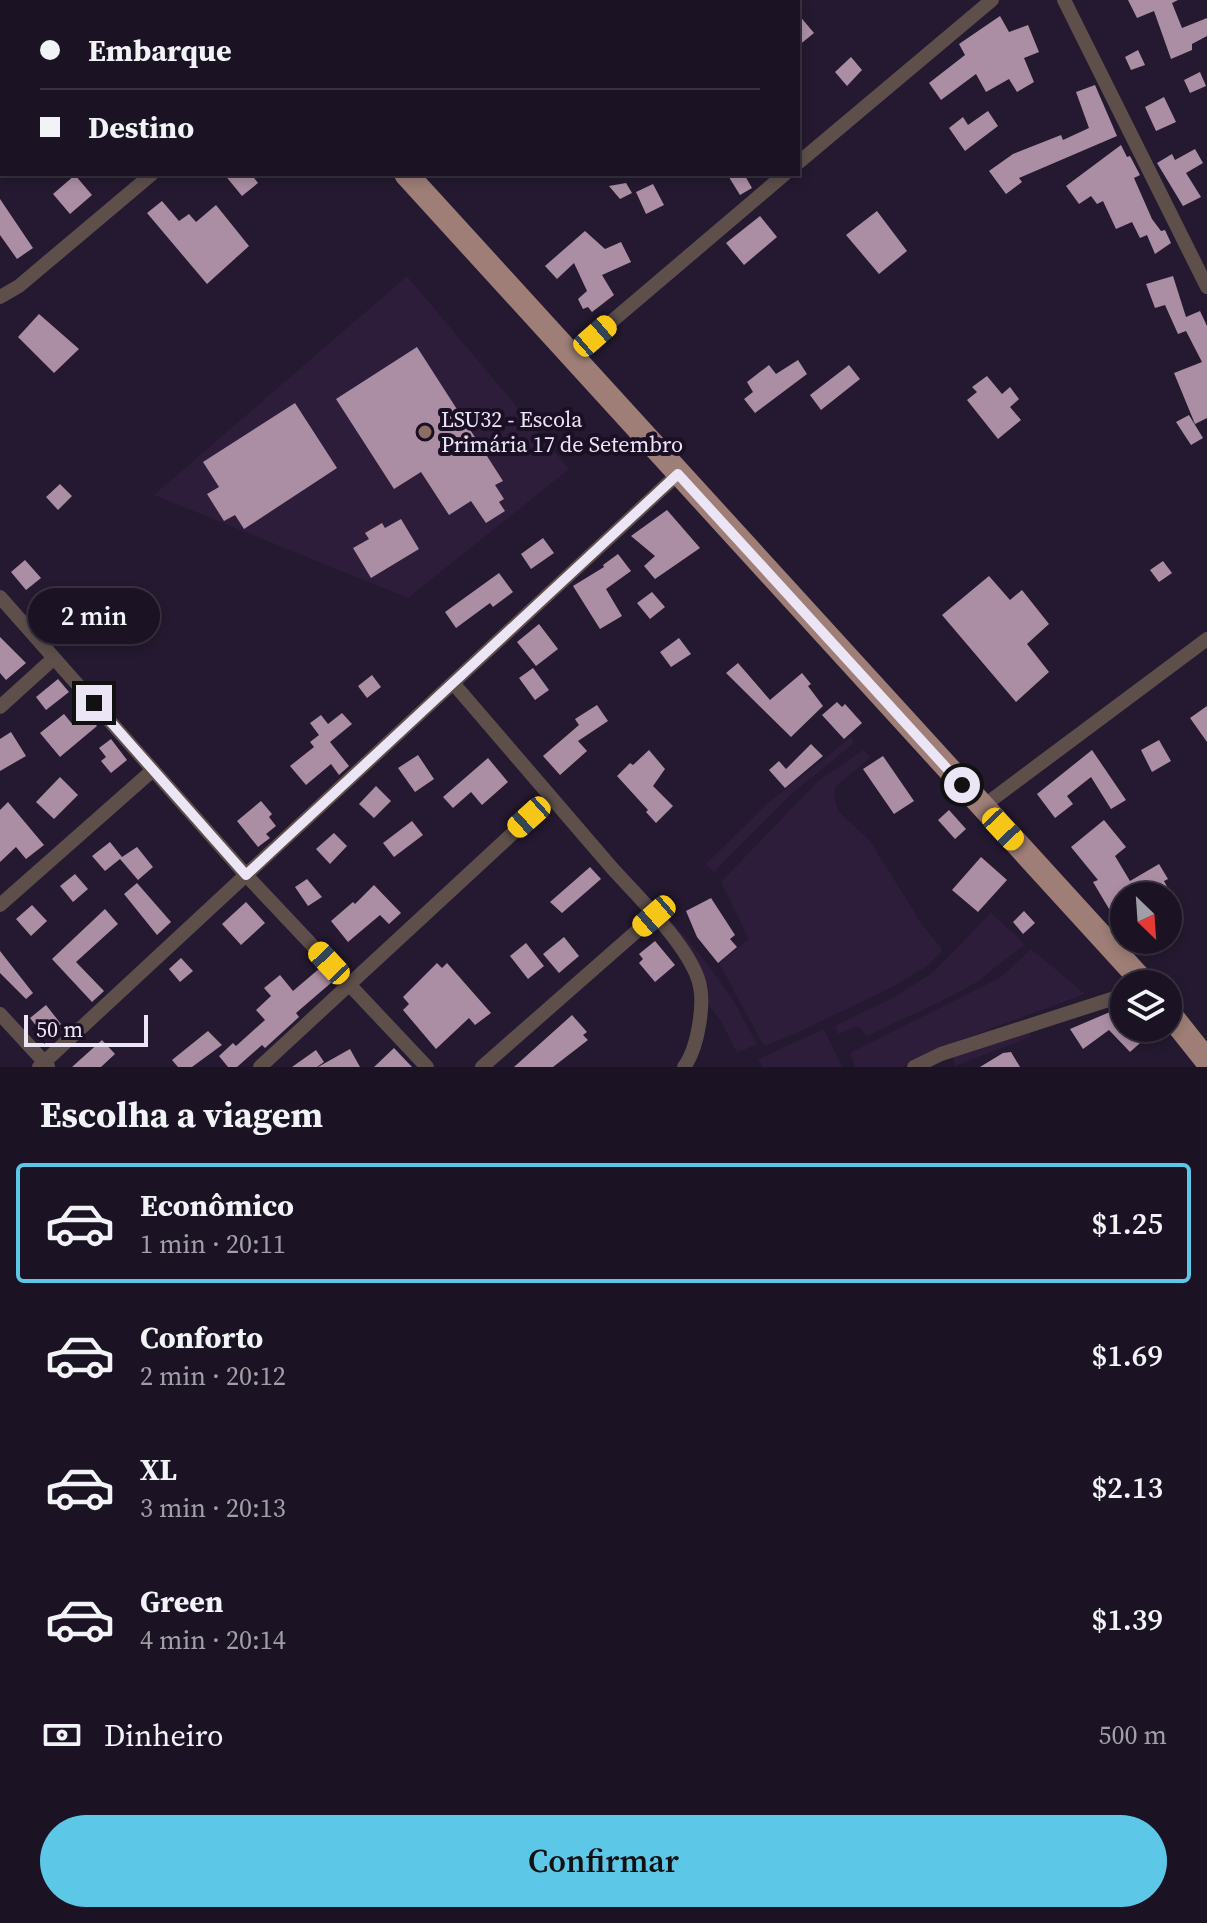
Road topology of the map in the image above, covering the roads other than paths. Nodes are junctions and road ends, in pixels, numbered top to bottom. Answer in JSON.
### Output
{"nodes":[{"id":1,"x":992,"y":0,"type":"edge"},
{"id":2,"x":1064,"y":0,"type":"edge"},
{"id":3,"x":800,"y":161,"type":"edge"},
{"id":4,"x":150,"y":176,"type":"edge"},
{"id":5,"x":408,"y":176,"type":"edge"},
{"id":6,"x":783,"y":176,"type":"edge"},
{"id":7,"x":1207,"y":287,"type":"edge"},
{"id":8,"x":0,"y":297,"type":"edge"},
{"id":9,"x":571,"y":356,"type":"junction"},
{"id":10,"x":678,"y":474,"type":"junction"},
{"id":11,"x":0,"y":597,"type":"edge"},
{"id":12,"x":1207,"y":639,"type":"edge"},
{"id":13,"x":54,"y":658,"type":"junction"},
{"id":14,"x":453,"y":683,"type":"junction"},
{"id":15,"x":0,"y":707,"type":"edge"},
{"id":16,"x":153,"y":770,"type":"junction"},
{"id":17,"x":551,"y":798,"type":"junction"},
{"id":18,"x":982,"y":807,"type":"junction"},
{"id":19,"x":246,"y":875,"type":"junction"},
{"id":20,"x":0,"y":905,"type":"edge"},
{"id":21,"x":654,"y":916,"type":"junction"},
{"id":22,"x":1132,"y":970,"type":"edge"},
{"id":23,"x":349,"y":985,"type":"junction"},
{"id":24,"x":1110,"y":999,"type":"edge"},
{"id":25,"x":0,"y":1014,"type":"edge"},
{"id":26,"x":1182,"y":1030,"type":"edge"},
{"id":27,"x":1207,"y":1061,"type":"edge"},
{"id":28,"x":44,"y":1065,"type":"edge"},
{"id":29,"x":260,"y":1067,"type":"edge"},
{"id":30,"x":427,"y":1067,"type":"edge"},
{"id":31,"x":482,"y":1067,"type":"edge"},
{"id":32,"x":684,"y":1067,"type":"edge"},
{"id":33,"x":914,"y":1067,"type":"edge"}],
"edges":[{"from":1,"to":3,"type":"street"},
{"from":2,"to":7,"type":"street"},
{"from":4,"to":8,"type":"street"},
{"from":5,"to":9,"type":"main road"},
{"from":6,"to":9,"type":"street"},
{"from":9,"to":10,"type":"main road"},
{"from":10,"to":14,"type":"street"},
{"from":10,"to":18,"type":"main road"},
{"from":11,"to":13,"type":"street"},
{"from":12,"to":18,"type":"street"},
{"from":13,"to":15,"type":"street"},
{"from":13,"to":16,"type":"street"},
{"from":14,"to":17,"type":"street"},
{"from":14,"to":19,"type":"street"},
{"from":16,"to":19,"type":"street"},
{"from":16,"to":20,"type":"street"},
{"from":17,"to":21,"type":"street"},
{"from":17,"to":23,"type":"street"},
{"from":18,"to":22,"type":"main road"},
{"from":19,"to":23,"type":"street"},
{"from":19,"to":28,"type":"street"},
{"from":21,"to":31,"type":"street"},
{"from":21,"to":32,"type":"street"},
{"from":23,"to":29,"type":"street"},
{"from":23,"to":30,"type":"street"},
{"from":24,"to":33,"type":"street"},
{"from":25,"to":28,"type":"street"},
{"from":26,"to":27,"type":"main road"}]}
